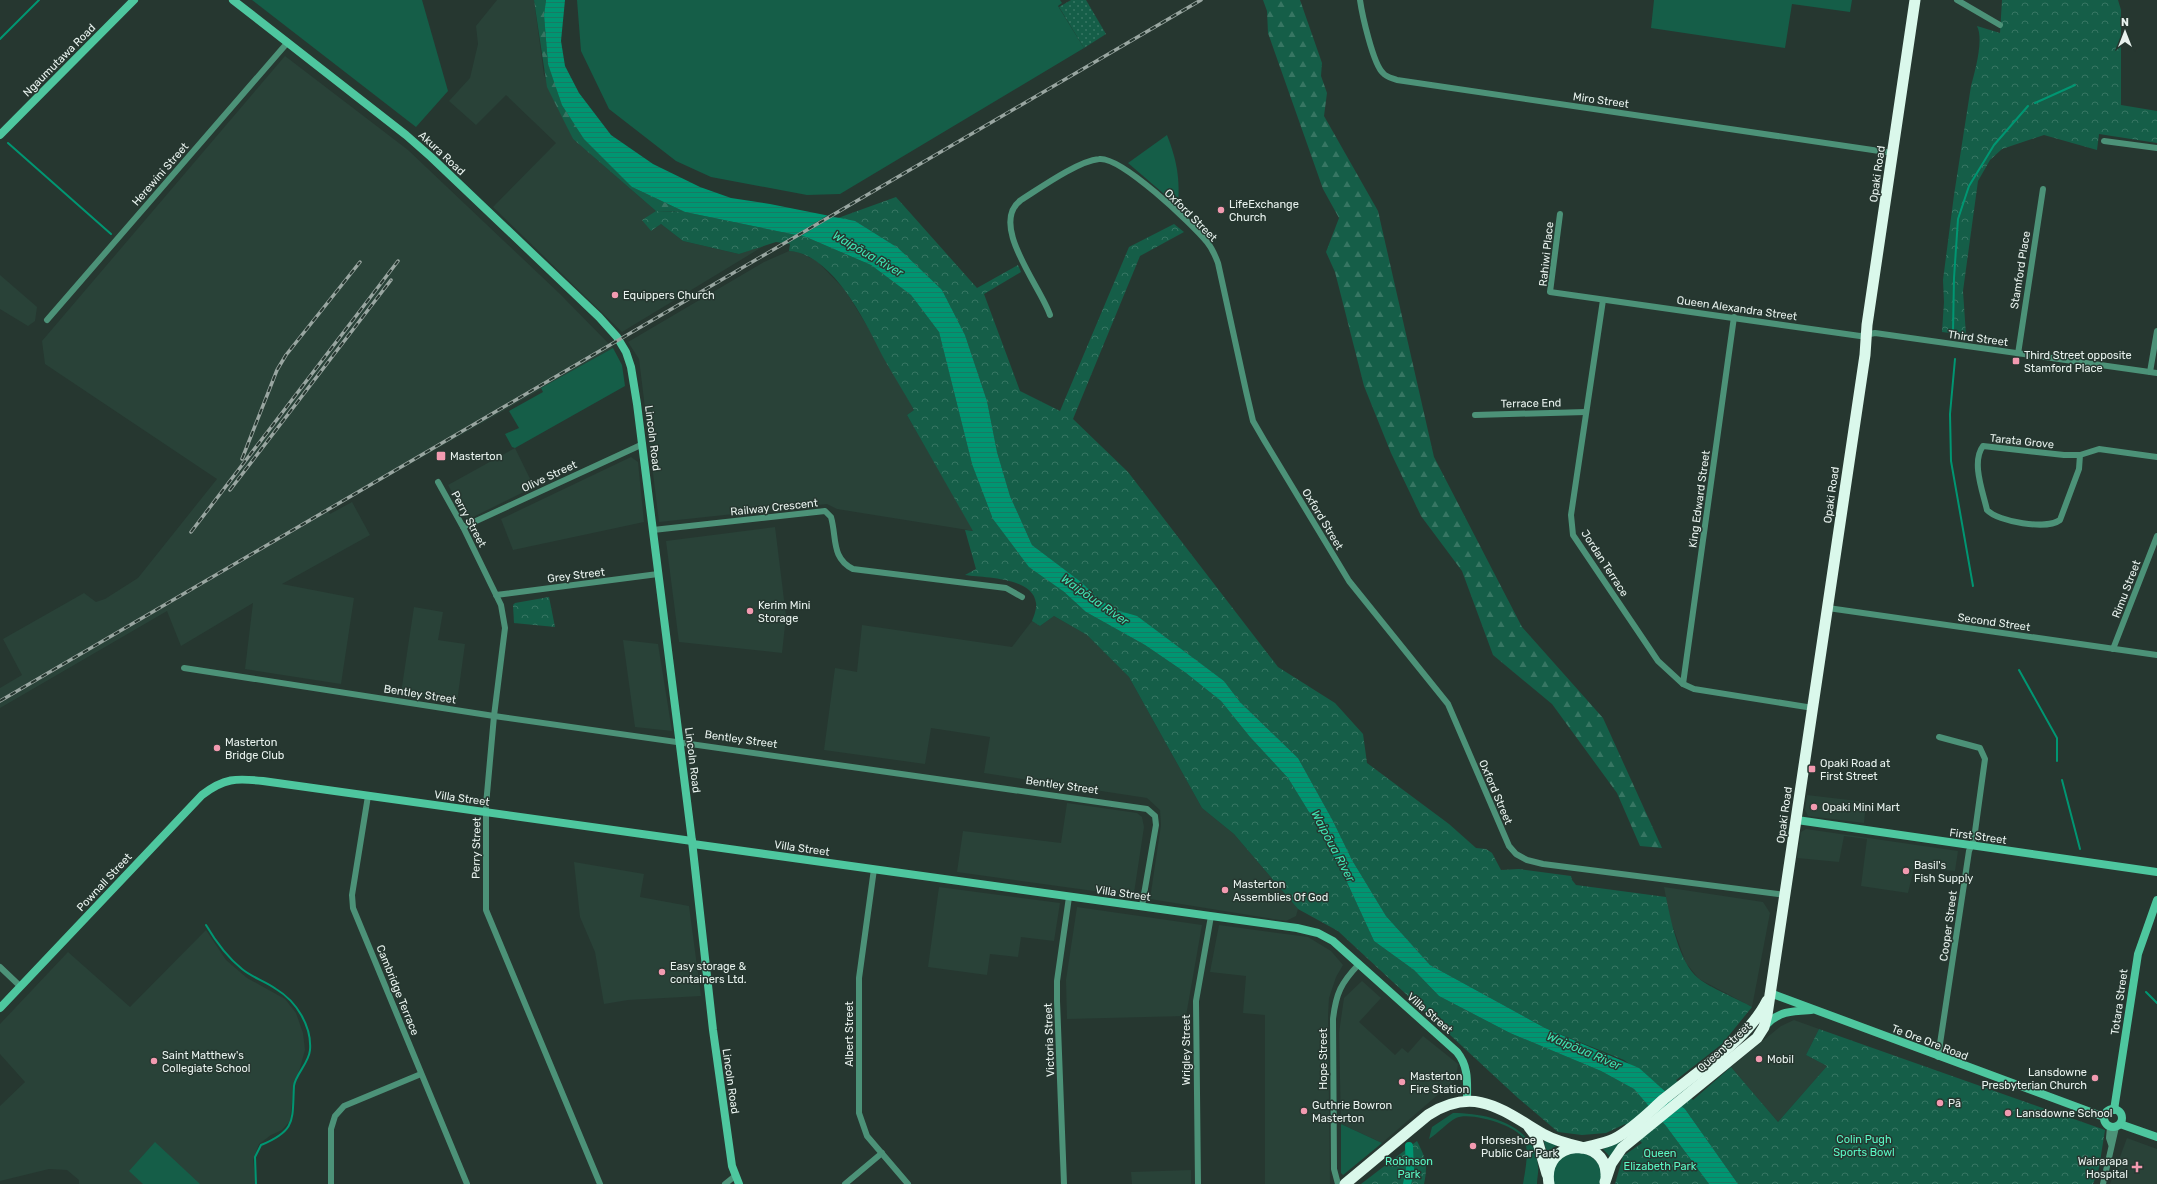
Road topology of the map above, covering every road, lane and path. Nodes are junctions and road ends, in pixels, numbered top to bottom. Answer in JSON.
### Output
{"nodes":[{"id":1,"x":134,"y":0,"type":"edge"},
{"id":2,"x":234,"y":0,"type":"edge"},
{"id":3,"x":1360,"y":0,"type":"edge"},
{"id":4,"x":1916,"y":0,"type":"edge"},
{"id":5,"x":1958,"y":0,"type":"edge"},
{"id":6,"x":2000,"y":25,"type":"dead end"},
{"id":7,"x":288,"y":42,"type":"junction"},
{"id":8,"x":0,"y":135,"type":"edge"},
{"id":9,"x":2104,"y":141,"type":"dead end"},
{"id":10,"x":2157,"y":148,"type":"edge"},
{"id":11,"x":1893,"y":153,"type":"junction"},
{"id":12,"x":2043,"y":189,"type":"dead end"},
{"id":13,"x":1560,"y":214,"type":"dead end"},
{"id":14,"x":1603,"y":300,"type":"junction"},
{"id":15,"x":1050,"y":315,"type":"dead end"},
{"id":16,"x":1734,"y":317,"type":"junction"},
{"id":17,"x":47,"y":320,"type":"dead end"},
{"id":18,"x":2157,"y":331,"type":"edge"},
{"id":19,"x":1867,"y":334,"type":"junction"},
{"id":20,"x":619,"y":340,"type":"joint"},
{"id":21,"x":2018,"y":354,"type":"junction"},
{"id":22,"x":2150,"y":372,"type":"junction"},
{"id":23,"x":2157,"y":373,"type":"edge"},
{"id":24,"x":1586,"y":412,"type":"junction"},
{"id":25,"x":1476,"y":415,"type":"dead end"},
{"id":26,"x":643,"y":444,"type":"junction"},
{"id":27,"x":2080,"y":455,"type":"junction"},
{"id":28,"x":2157,"y":457,"type":"edge"},
{"id":29,"x":438,"y":482,"type":"dead end"},
{"id":30,"x":463,"y":527,"type":"junction"},
{"id":31,"x":653,"y":530,"type":"junction"},
{"id":32,"x":2157,"y":536,"type":"edge"},
{"id":33,"x":658,"y":574,"type":"junction"},
{"id":34,"x":496,"y":595,"type":"junction"},
{"id":35,"x":1022,"y":597,"type":"dead end"},
{"id":36,"x":1828,"y":608,"type":"junction"},
{"id":37,"x":2113,"y":649,"type":"junction"},
{"id":38,"x":2157,"y":656,"type":"edge"},
{"id":39,"x":184,"y":668,"type":"dead end"},
{"id":40,"x":1682,"y":684,"type":"junction"},
{"id":41,"x":1813,"y":708,"type":"junction"},
{"id":42,"x":494,"y":716,"type":"junction"},
{"id":43,"x":1939,"y":737,"type":"dead end"},
{"id":44,"x":680,"y":741,"type":"junction"},
{"id":45,"x":229,"y":780,"type":"joint"},
{"id":46,"x":368,"y":796,"type":"junction"},
{"id":47,"x":486,"y":812,"type":"junction"},
{"id":48,"x":1797,"y":820,"type":"junction"},
{"id":49,"x":692,"y":842,"type":"junction"},
{"id":50,"x":1971,"y":846,"type":"junction"},
{"id":51,"x":874,"y":869,"type":"junction"},
{"id":52,"x":2157,"y":872,"type":"edge"},
{"id":53,"x":1786,"y":895,"type":"junction"},
{"id":54,"x":1069,"y":897,"type":"junction"},
{"id":55,"x":2157,"y":900,"type":"edge"},
{"id":56,"x":1142,"y":906,"type":"junction"},
{"id":57,"x":1211,"y":916,"type":"junction"},
{"id":58,"x":1359,"y":964,"type":"junction"},
{"id":59,"x":0,"y":967,"type":"edge"},
{"id":60,"x":20,"y":986,"type":"junction"},
{"id":61,"x":1770,"y":993,"type":"junction"},
{"id":62,"x":0,"y":1008,"type":"edge"},
{"id":63,"x":1816,"y":1010,"type":"junction"},
{"id":64,"x":1764,"y":1027,"type":"junction"},
{"id":65,"x":1938,"y":1057,"type":"junction"},
{"id":66,"x":421,"y":1074,"type":"junction"},
{"id":67,"x":1466,"y":1100,"type":"junction"},
{"id":68,"x":2114,"y":1110,"type":"junction"},
{"id":69,"x":2104,"y":1117,"type":"junction"},
{"id":70,"x":1523,"y":1120,"type":"junction"},
{"id":71,"x":2115,"y":1126,"type":"junction"},
{"id":72,"x":1629,"y":1135,"type":"junction"},
{"id":73,"x":2157,"y":1137,"type":"edge"},
{"id":74,"x":1581,"y":1147,"type":"junction"},
{"id":75,"x":882,"y":1153,"type":"junction"},
{"id":76,"x":735,"y":1176,"type":"junction"},
{"id":77,"x":1547,"y":1180,"type":"edge"},
{"id":78,"x":1605,"y":1183,"type":"edge"},
{"id":79,"x":331,"y":1184,"type":"edge"},
{"id":80,"x":467,"y":1184,"type":"edge"},
{"id":81,"x":600,"y":1184,"type":"edge"},
{"id":82,"x":725,"y":1184,"type":"edge"},
{"id":83,"x":739,"y":1184,"type":"edge"},
{"id":84,"x":845,"y":1184,"type":"edge"},
{"id":85,"x":908,"y":1184,"type":"edge"},
{"id":86,"x":1064,"y":1184,"type":"edge"},
{"id":87,"x":1198,"y":1184,"type":"edge"},
{"id":88,"x":1338,"y":1184,"type":"edge"},
{"id":89,"x":1345,"y":1184,"type":"edge"},
{"id":90,"x":2103,"y":1184,"type":"edge"}],
"edges":[{"from":1,"to":8,"type":"street","name":"Ngaumutawa Road"},
{"from":2,"to":7,"type":"street","name":"Akura Road"},
{"from":3,"to":11,"type":"street","name":"Miro Street"},
{"from":4,"to":11,"type":"highway","name":"Opaki Road"},
{"from":5,"to":6,"type":"street"},
{"from":7,"to":17,"type":"street","name":"Herewini Street"},
{"from":7,"to":20,"type":"street","name":"Akura Road"},
{"from":9,"to":10,"type":"street"},
{"from":11,"to":19,"type":"highway","name":"Opaki Road"},
{"from":12,"to":21,"type":"street","name":"Stamford Place"},
{"from":13,"to":14,"type":"street","name":"Rahiwi Place"},
{"from":14,"to":16,"type":"street","name":"Queen Alexandra Street"},
{"from":14,"to":24,"type":"street","name":"Jordan Terrace"},
{"from":15,"to":53,"type":"street","name":"Oxford Street"},
{"from":16,"to":19,"type":"street","name":"Queen Alexandra Street"},
{"from":16,"to":40,"type":"street","name":"King Edward Street"},
{"from":18,"to":22,"type":"street"},
{"from":19,"to":21,"type":"street","name":"Third Street"},
{"from":19,"to":36,"type":"highway","name":"Opaki Road"},
{"from":20,"to":26,"type":"street","name":"Lincoln Road"},
{"from":21,"to":22,"type":"street","name":"Third Street"},
{"from":22,"to":23,"type":"street","name":"Third Street"},
{"from":24,"to":25,"type":"street","name":"Terrace End"},
{"from":24,"to":40,"type":"street","name":"Jordan Terrace"},
{"from":26,"to":30,"type":"street","name":"Olive Street"},
{"from":26,"to":31,"type":"street","name":"Lincoln Road"},
{"from":27,"to":27,"type":"street","name":"Tarata Grove"},
{"from":27,"to":28,"type":"street","name":"Tarata Grove"},
{"from":29,"to":30,"type":"street","name":"Perry Street"},
{"from":30,"to":34,"type":"street","name":"Perry Street"},
{"from":31,"to":33,"type":"street","name":"Lincoln Road"},
{"from":31,"to":35,"type":"street","name":"Railway Crescent"},
{"from":32,"to":37,"type":"street","name":"Rimu Street"},
{"from":33,"to":34,"type":"street","name":"Grey Street"},
{"from":33,"to":44,"type":"street","name":"Lincoln Road"},
{"from":34,"to":42,"type":"street","name":"Perry Street"},
{"from":36,"to":37,"type":"street","name":"Second Street"},
{"from":36,"to":41,"type":"highway","name":"Opaki Road"},
{"from":37,"to":38,"type":"street","name":"Second Street"},
{"from":39,"to":42,"type":"street","name":"Bentley Street"},
{"from":40,"to":41,"type":"street","name":"Jordan Terrace"},
{"from":41,"to":48,"type":"highway","name":"Opaki Road"},
{"from":42,"to":44,"type":"street","name":"Bentley Street"},
{"from":42,"to":47,"type":"street","name":"Perry Street"},
{"from":43,"to":50,"type":"street","name":"Cooper Street"},
{"from":44,"to":49,"type":"street","name":"Lincoln Road"},
{"from":44,"to":56,"type":"street","name":"Bentley Street"},
{"from":45,"to":46,"type":"street","name":"Villa Street"},
{"from":45,"to":60,"type":"street","name":"Pownall Street"},
{"from":46,"to":47,"type":"street","name":"Villa Street"},
{"from":46,"to":66,"type":"street","name":"Cambridge Terrace"},
{"from":47,"to":49,"type":"street","name":"Villa Street"},
{"from":47,"to":81,"type":"street","name":"Perry Street"},
{"from":48,"to":50,"type":"street","name":"First Street"},
{"from":48,"to":53,"type":"highway","name":"Opaki Road"},
{"from":49,"to":51,"type":"street","name":"Villa Street"},
{"from":49,"to":76,"type":"street","name":"Lincoln Road"},
{"from":50,"to":52,"type":"street","name":"First Street"},
{"from":50,"to":65,"type":"street","name":"Cooper Street"},
{"from":51,"to":54,"type":"street","name":"Villa Street"},
{"from":51,"to":75,"type":"street","name":"Albert Street"},
{"from":53,"to":61,"type":"highway","name":"Opaki Road"},
{"from":54,"to":56,"type":"street","name":"Villa Street"},
{"from":54,"to":86,"type":"street","name":"Victoria Street"},
{"from":55,"to":68,"type":"street","name":"Totara Street"},
{"from":56,"to":57,"type":"street","name":"Villa Street"},
{"from":57,"to":58,"type":"street","name":"Villa Street"},
{"from":57,"to":87,"type":"street","name":"Wrigley Street"},
{"from":58,"to":67,"type":"street","name":"Villa Street"},
{"from":58,"to":88,"type":"street","name":"Hope Street"},
{"from":59,"to":60,"type":"street"},
{"from":60,"to":62,"type":"street","name":"Pownall Street"},
{"from":61,"to":63,"type":"street","name":"Te Ore Ore Road"},
{"from":61,"to":64,"type":"highway","name":"Queen Street"},
{"from":61,"to":72,"type":"highway","name":"Queen Street"},
{"from":63,"to":64,"type":"street"},
{"from":63,"to":65,"type":"street","name":"Te Ore Ore Road"},
{"from":64,"to":72,"type":"highway","name":"Queen Street"},
{"from":65,"to":69,"type":"street","name":"Te Ore Ore Road"},
{"from":66,"to":79,"type":"street"},
{"from":66,"to":80,"type":"street","name":"Cambridge Terrace"},
{"from":67,"to":70,"type":"highway"},
{"from":67,"to":89,"type":"highway"},
{"from":68,"to":69,"type":"street"},
{"from":68,"to":71,"type":"street"},
{"from":69,"to":71,"type":"street"},
{"from":70,"to":74,"type":"highway"},
{"from":70,"to":77,"type":"highway"},
{"from":71,"to":73,"type":"street"},
{"from":71,"to":90,"type":"street"},
{"from":72,"to":74,"type":"highway","name":"Queen Street"},
{"from":72,"to":78,"type":"highway","name":"Queen Street"},
{"from":74,"to":77,"type":"highway","name":"Queen Street"},
{"from":74,"to":78,"type":"highway"},
{"from":75,"to":84,"type":"street"},
{"from":75,"to":85,"type":"street","name":"Albert Street"},
{"from":76,"to":82,"type":"street"},
{"from":76,"to":83,"type":"street","name":"Lincoln Road"}]}
